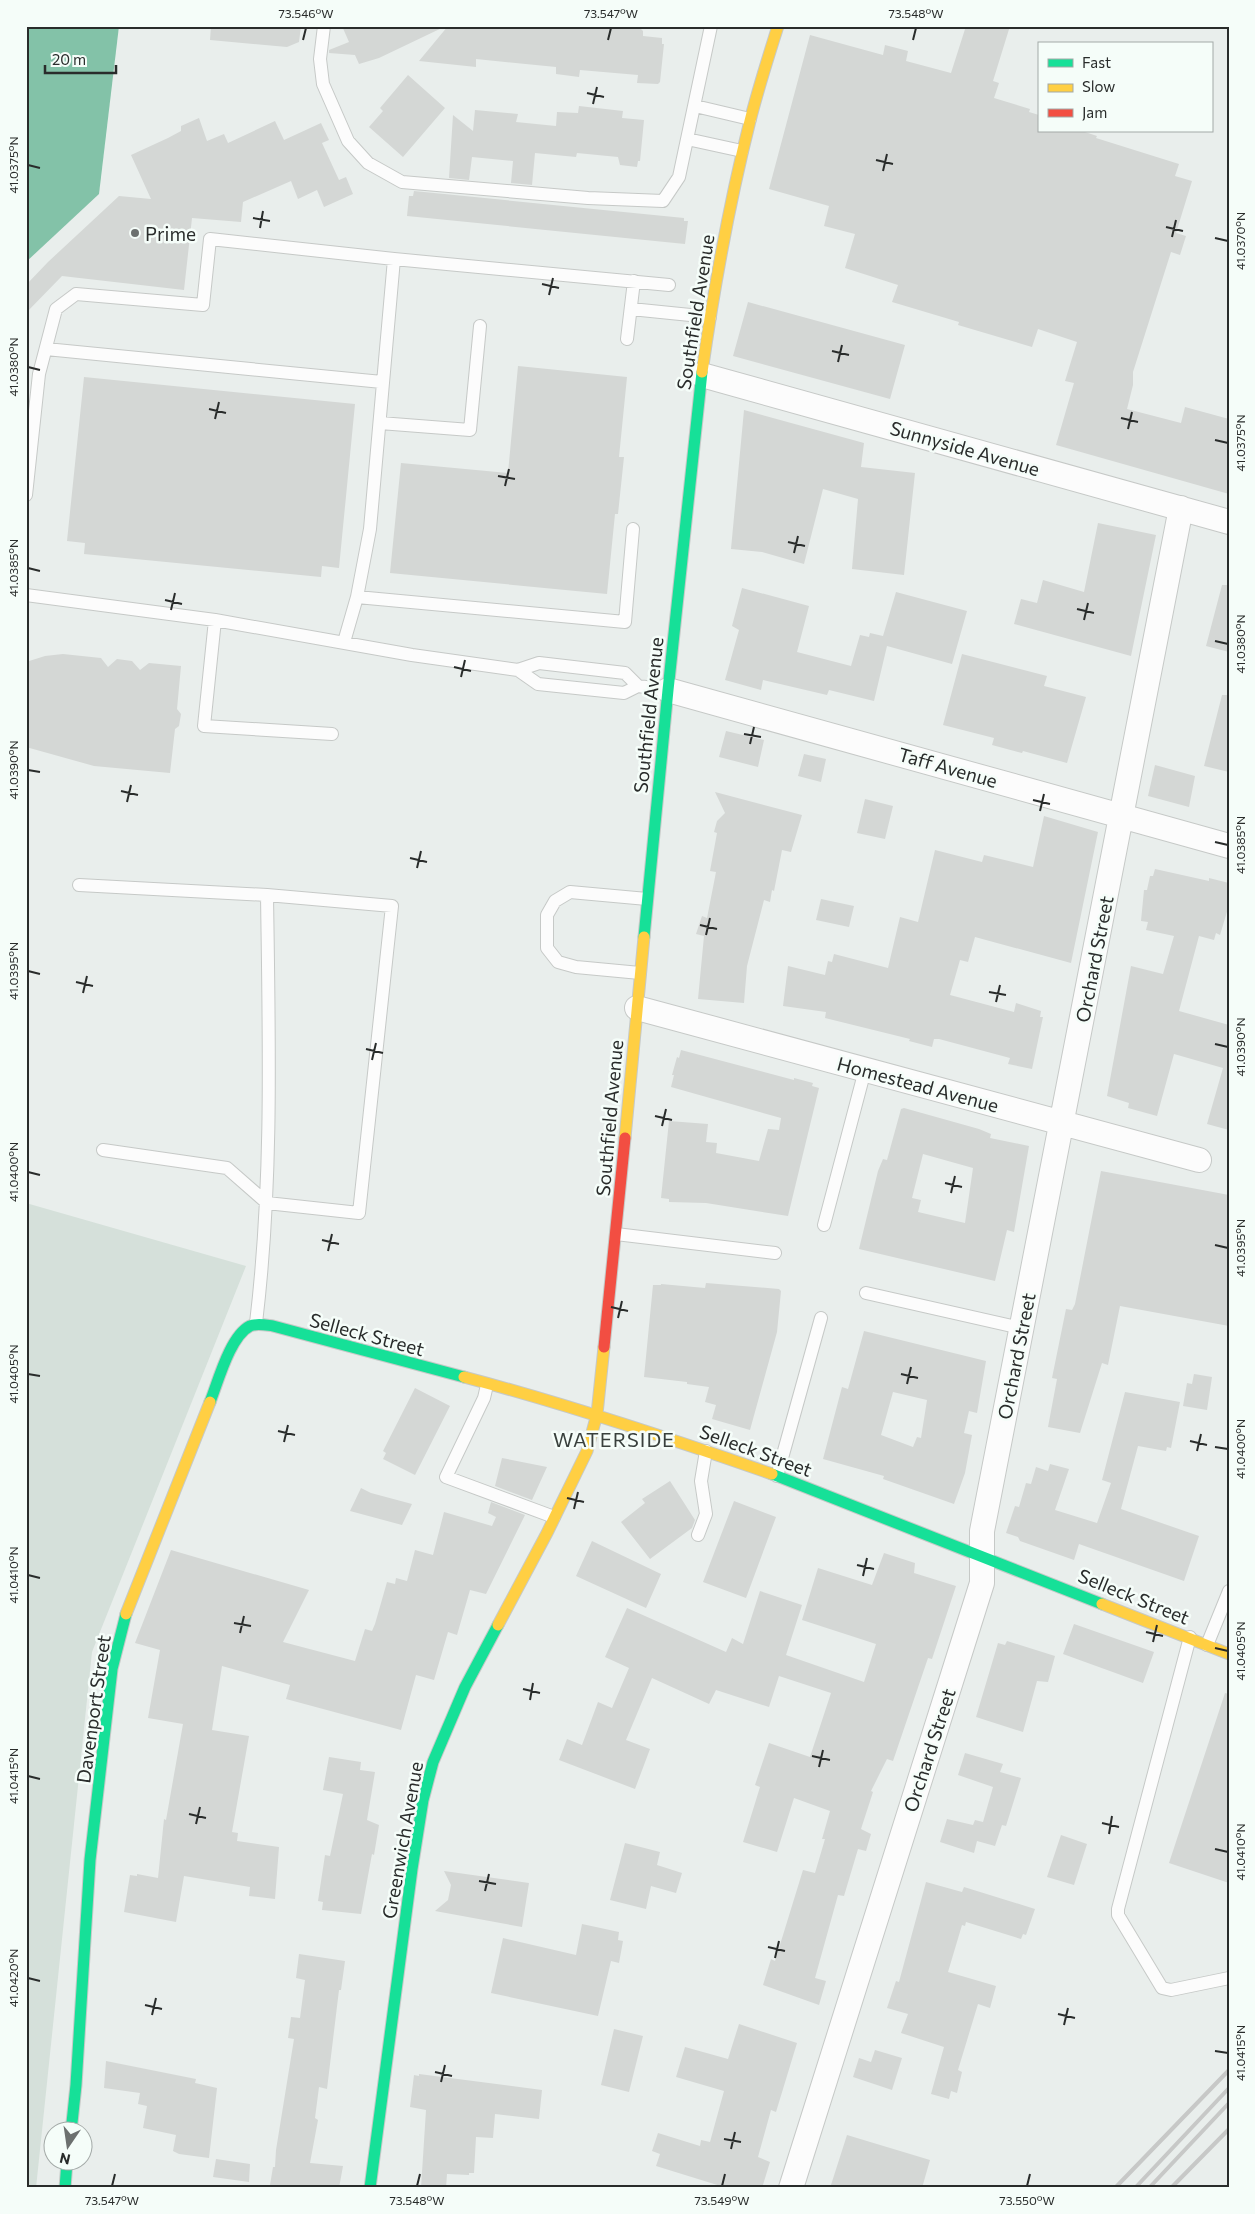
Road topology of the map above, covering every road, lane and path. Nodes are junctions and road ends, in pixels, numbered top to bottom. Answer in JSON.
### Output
{"nodes":[{"id":1,"x":324,"y":26,"type":"edge"},
{"id":2,"x":711,"y":26,"type":"edge"},
{"id":3,"x":778,"y":26,"type":"edge"},
{"id":4,"x":695,"y":106,"type":"junction"},
{"id":5,"x":750,"y":119,"type":"junction"},
{"id":6,"x":688,"y":139,"type":"junction"},
{"id":7,"x":742,"y":151,"type":"junction"},
{"id":8,"x":394,"y":259,"type":"junction"},
{"id":9,"x":634,"y":281,"type":"junction"},
{"id":10,"x":669,"y":285,"type":"dead end"},
{"id":11,"x":631,"y":309,"type":"junction"},
{"id":12,"x":710,"y":317,"type":"junction"},
{"id":13,"x":480,"y":326,"type":"dead end"},
{"id":14,"x":627,"y":339,"type":"dead end"},
{"id":15,"x":46,"y":349,"type":"junction"},
{"id":16,"x":702,"y":375,"type":"junction"},
{"id":17,"x":382,"y":382,"type":"junction"},
{"id":18,"x":380,"y":423,"type":"junction"},
{"id":19,"x":26,"y":495,"type":"edge"},
{"id":20,"x":1181,"y":508,"type":"junction"},
{"id":21,"x":1229,"y":522,"type":"edge"},
{"id":22,"x":633,"y":529,"type":"dead end"},
{"id":23,"x":26,"y":596,"type":"edge"},
{"id":24,"x":357,"y":597,"type":"junction"},
{"id":25,"x":215,"y":620,"type":"junction"},
{"id":26,"x":344,"y":642,"type":"junction"},
{"id":27,"x":518,"y":670,"type":"junction"},
{"id":28,"x":638,"y":686,"type":"junction"},
{"id":29,"x":668,"y":690,"type":"junction"},
{"id":30,"x":332,"y":734,"type":"dead end"},
{"id":31,"x":1122,"y":816,"type":"junction"},
{"id":32,"x":1229,"y":846,"type":"edge"},
{"id":33,"x":79,"y":885,"type":"dead end"},
{"id":34,"x":267,"y":895,"type":"junction"},
{"id":35,"x":648,"y":899,"type":"junction"},
{"id":36,"x":640,"y":973,"type":"junction"},
{"id":37,"x":637,"y":1008,"type":"junction"},
{"id":38,"x":864,"y":1070,"type":"junction"},
{"id":39,"x":1062,"y":1123,"type":"junction"},
{"id":40,"x":102,"y":1150,"type":"dead end"},
{"id":41,"x":1199,"y":1160,"type":"dead end"},
{"id":42,"x":267,"y":1202,"type":"junction"},
{"id":43,"x":824,"y":1225,"type":"dead end"},
{"id":44,"x":616,"y":1234,"type":"junction"},
{"id":45,"x":775,"y":1253,"type":"dead end"},
{"id":46,"x":866,"y":1293,"type":"dead end"},
{"id":47,"x":820,"y":1318,"type":"dead end"},
{"id":48,"x":256,"y":1323,"type":"junction"},
{"id":49,"x":1021,"y":1328,"type":"junction"},
{"id":50,"x":487,"y":1385,"type":"junction"},
{"id":51,"x":597,"y":1414,"type":"junction"},
{"id":52,"x":706,"y":1451,"type":"junction"},
{"id":53,"x":777,"y":1476,"type":"junction"},
{"id":54,"x":554,"y":1517,"type":"junction"},
{"id":55,"x":698,"y":1535,"type":"dead end"},
{"id":56,"x":981,"y":1555,"type":"junction"},
{"id":57,"x":1229,"y":1591,"type":"edge"},
{"id":58,"x":1190,"y":1637,"type":"junction"},
{"id":59,"x":1207,"y":1645,"type":"junction"},
{"id":60,"x":1229,"y":1654,"type":"edge"},
{"id":61,"x":1229,"y":1978,"type":"edge"},
{"id":62,"x":72,"y":2122,"type":"edge"},
{"id":63,"x":66,"y":2172,"type":"edge"},
{"id":64,"x":65,"y":2188,"type":"edge"},
{"id":65,"x":370,"y":2188,"type":"edge"},
{"id":66,"x":791,"y":2188,"type":"edge"}],
"edges":[{"from":1,"to":6,"type":"lane"},
{"from":2,"to":4,"type":"lane"},
{"from":3,"to":5,"type":"main road","name":"Southfield Avenue"},
{"from":4,"to":5,"type":"lane"},
{"from":4,"to":6,"type":"lane"},
{"from":5,"to":7,"type":"main road","name":"Southfield Avenue"},
{"from":6,"to":7,"type":"lane"},
{"from":7,"to":12,"type":"main road","name":"Southfield Avenue"},
{"from":8,"to":9,"type":"lane"},
{"from":8,"to":15,"type":"lane"},
{"from":8,"to":17,"type":"lane"},
{"from":9,"to":10,"type":"lane"},
{"from":9,"to":11,"type":"lane"},
{"from":11,"to":12,"type":"lane"},
{"from":11,"to":14,"type":"lane"},
{"from":12,"to":16,"type":"main road","name":"Southfield Avenue"},
{"from":13,"to":18,"type":"lane"},
{"from":15,"to":17,"type":"lane"},
{"from":15,"to":19,"type":"lane"},
{"from":16,"to":20,"type":"street","name":"Sunnyside Avenue"},
{"from":16,"to":29,"type":"main road","name":"Southfield Avenue"},
{"from":17,"to":18,"type":"lane"},
{"from":18,"to":24,"type":"lane"},
{"from":20,"to":21,"type":"street","name":"Sunnyside Avenue"},
{"from":20,"to":31,"type":"street","name":"Orchard Street"},
{"from":22,"to":24,"type":"lane"},
{"from":23,"to":25,"type":"lane"},
{"from":24,"to":26,"type":"lane"},
{"from":25,"to":26,"type":"lane"},
{"from":25,"to":30,"type":"lane"},
{"from":26,"to":27,"type":"lane"},
{"from":27,"to":28,"type":"lane"},
{"from":27,"to":28,"type":"lane"},
{"from":28,"to":29,"type":"lane"},
{"from":29,"to":31,"type":"street","name":"Taff Avenue"},
{"from":29,"to":35,"type":"main road","name":"Southfield Avenue"},
{"from":31,"to":32,"type":"street","name":"Taff Avenue"},
{"from":31,"to":39,"type":"street","name":"Orchard Street"},
{"from":33,"to":34,"type":"lane"},
{"from":34,"to":42,"type":"lane"},
{"from":34,"to":42,"type":"lane"},
{"from":35,"to":36,"type":"main road","name":"Southfield Avenue"},
{"from":35,"to":36,"type":"lane"},
{"from":36,"to":37,"type":"main road","name":"Southfield Avenue"},
{"from":37,"to":38,"type":"street","name":"Homestead Avenue"},
{"from":37,"to":44,"type":"main road","name":"Southfield Avenue"},
{"from":38,"to":39,"type":"street","name":"Homestead Avenue"},
{"from":38,"to":43,"type":"lane"},
{"from":39,"to":41,"type":"street","name":"Homestead Avenue"},
{"from":39,"to":49,"type":"street","name":"Orchard Street"},
{"from":40,"to":42,"type":"lane"},
{"from":42,"to":48,"type":"lane"},
{"from":44,"to":45,"type":"lane"},
{"from":44,"to":51,"type":"main road","name":"Southfield Avenue"},
{"from":46,"to":49,"type":"lane"},
{"from":47,"to":53,"type":"lane"},
{"from":48,"to":50,"type":"main road","name":"Selleck Street"},
{"from":48,"to":62,"type":"main road","name":"Davenport Street"},
{"from":49,"to":56,"type":"street","name":"Orchard Street"},
{"from":50,"to":51,"type":"main road","name":"Selleck Street"},
{"from":50,"to":54,"type":"lane"},
{"from":51,"to":52,"type":"main road","name":"Selleck Street"},
{"from":51,"to":54,"type":"main road","name":"Greenwich Avenue"},
{"from":52,"to":53,"type":"main road","name":"Selleck Street"},
{"from":52,"to":55,"type":"lane"},
{"from":53,"to":56,"type":"main road","name":"Selleck Street"},
{"from":54,"to":65,"type":"main road","name":"Greenwich Avenue"},
{"from":56,"to":58,"type":"main road","name":"Selleck Street"},
{"from":56,"to":66,"type":"street","name":"Orchard Street"},
{"from":57,"to":59,"type":"lane"},
{"from":58,"to":59,"type":"main road","name":"Selleck Street"},
{"from":58,"to":61,"type":"lane"},
{"from":59,"to":60,"type":"main road","name":"Selleck Street"},
{"from":63,"to":64,"type":"main road"}]}
